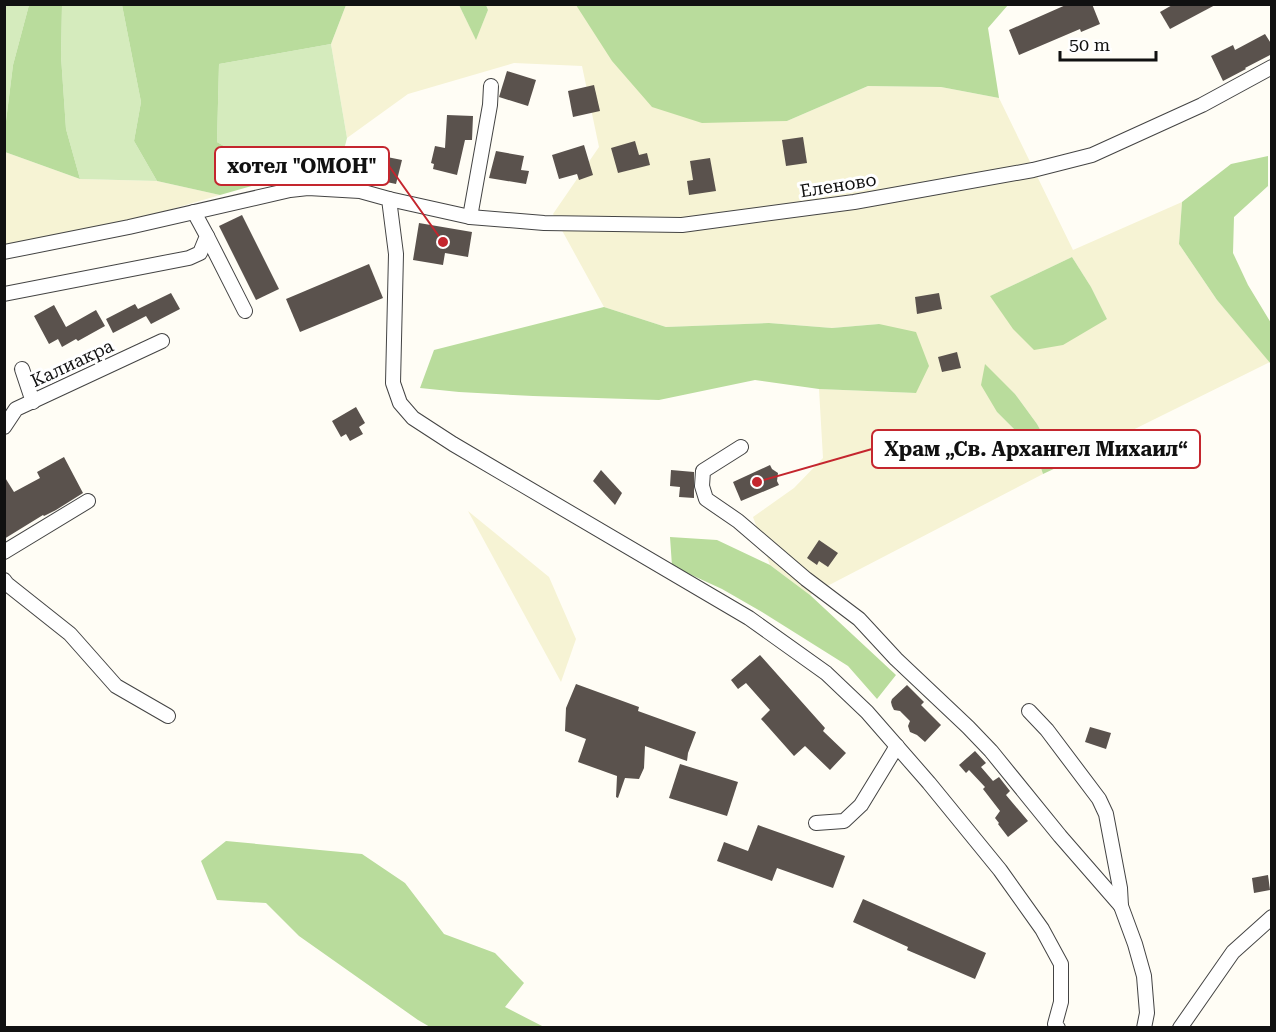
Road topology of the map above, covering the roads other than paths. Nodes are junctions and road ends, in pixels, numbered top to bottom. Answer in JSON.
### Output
{"nodes":[{"id":1,"x":1272,"y":67,"type":"edge"},
{"id":2,"x":491,"y":86,"type":"dead end"},
{"id":3,"x":389,"y":199,"type":"junction"},
{"id":4,"x":194,"y":212,"type":"junction"},
{"id":5,"x":470,"y":217,"type":"junction"},
{"id":6,"x":207,"y":236,"type":"junction"},
{"id":7,"x":4,"y":252,"type":"edge"},
{"id":8,"x":4,"y":294,"type":"edge"},
{"id":9,"x":245,"y":311,"type":"dead end"},
{"id":10,"x":162,"y":341,"type":"dead end"},
{"id":11,"x":22,"y":369,"type":"dead end"},
{"id":12,"x":33,"y":402,"type":"junction"},
{"id":13,"x":4,"y":427,"type":"edge"},
{"id":14,"x":741,"y":447,"type":"dead end"},
{"id":15,"x":88,"y":501,"type":"dead end"},
{"id":16,"x":4,"y":552,"type":"edge"},
{"id":17,"x":4,"y":580,"type":"edge"},
{"id":18,"x":1029,"y":711,"type":"dead end"},
{"id":19,"x":168,"y":716,"type":"dead end"},
{"id":20,"x":897,"y":746,"type":"junction"},
{"id":21,"x":816,"y":823,"type":"dead end"},
{"id":22,"x":1121,"y":906,"type":"junction"},
{"id":23,"x":1272,"y":917,"type":"edge"},
{"id":24,"x":1058,"y":1028,"type":"edge"},
{"id":25,"x":1144,"y":1028,"type":"edge"},
{"id":26,"x":1180,"y":1028,"type":"edge"}],
"edges":[{"from":1,"to":5,"type":"street","name":"Еленово"},
{"from":2,"to":5,"type":"street"},
{"from":3,"to":4,"type":"street","name":"Еленово"},
{"from":3,"to":5,"type":"street","name":"Еленово"},
{"from":3,"to":20,"type":"street"},
{"from":4,"to":6,"type":"street"},
{"from":4,"to":7,"type":"street","name":"Еленово"},
{"from":6,"to":8,"type":"street"},
{"from":6,"to":9,"type":"street"},
{"from":10,"to":12,"type":"street","name":"Калиакра"},
{"from":11,"to":12,"type":"street"},
{"from":12,"to":13,"type":"street","name":"Калиакра"},
{"from":14,"to":22,"type":"street"},
{"from":15,"to":16,"type":"street"},
{"from":17,"to":19,"type":"street"},
{"from":18,"to":22,"type":"street"},
{"from":20,"to":21,"type":"street"},
{"from":20,"to":24,"type":"street"},
{"from":22,"to":25,"type":"street"},
{"from":23,"to":26,"type":"street"}]}
